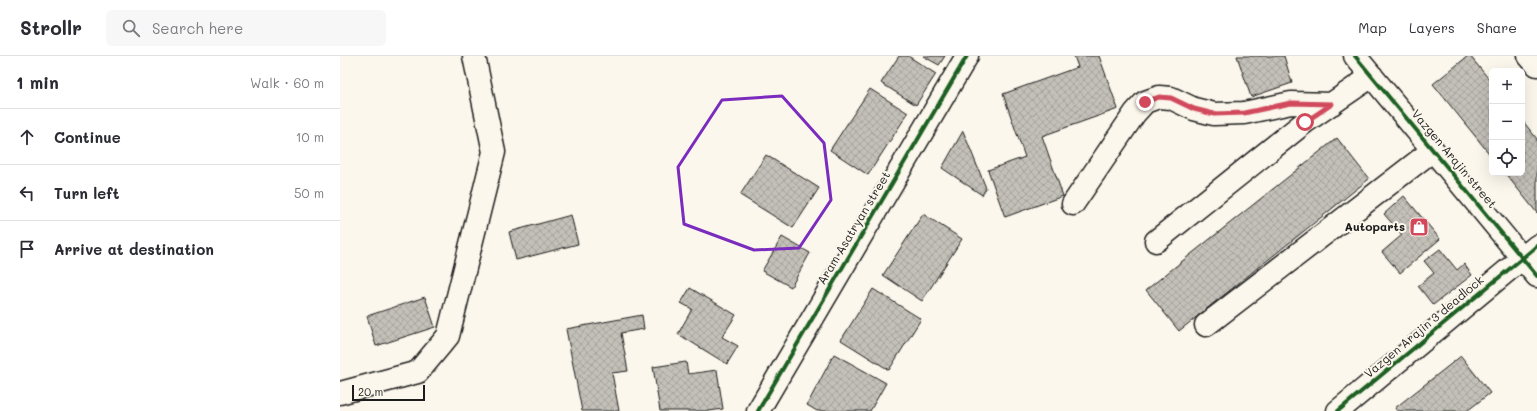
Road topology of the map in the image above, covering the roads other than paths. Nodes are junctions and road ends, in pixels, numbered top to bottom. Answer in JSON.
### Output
{"nodes":[{"id":1,"x":474,"y":56,"type":"edge"},
{"id":2,"x":967,"y":56,"type":"edge"},
{"id":3,"x":1355,"y":56,"type":"edge"},
{"id":4,"x":1529,"y":56,"type":"edge"},
{"id":5,"x":1537,"y":65,"type":"edge"},
{"id":6,"x":1372,"y":76,"type":"junction"},
{"id":7,"x":1332,"y":104,"type":"junction"},
{"id":8,"x":1434,"y":150,"type":"junction"},
{"id":9,"x":1073,"y":204,"type":"dead end"},
{"id":10,"x":1156,"y":241,"type":"dead end"},
{"id":11,"x":1530,"y":252,"type":"edge"},
{"id":12,"x":1537,"y":276,"type":"edge"},
{"id":13,"x":1206,"y":325,"type":"dead end"},
{"id":14,"x":340,"y":393,"type":"edge"},
{"id":15,"x":758,"y":411,"type":"edge"},
{"id":16,"x":1338,"y":411,"type":"edge"}],
"edges":[{"from":1,"to":14,"type":"street"},
{"from":2,"to":15,"type":"street","name":"Aram Asatryan street"},
{"from":3,"to":6,"type":"street","name":"Vazgen Arajin street"},
{"from":4,"to":5,"type":"street"},
{"from":6,"to":7,"type":"street"},
{"from":6,"to":8,"type":"street","name":"Vazgen Arajin street"},
{"from":7,"to":9,"type":"street"},
{"from":7,"to":10,"type":"street"},
{"from":8,"to":11,"type":"street","name":"Vazgen Arajin street"},
{"from":8,"to":13,"type":"street"},
{"from":11,"to":12,"type":"street","name":"Vazgen Arajin street"},
{"from":11,"to":16,"type":"street","name":"Vazgen Arajin 3 deadlock"}]}
